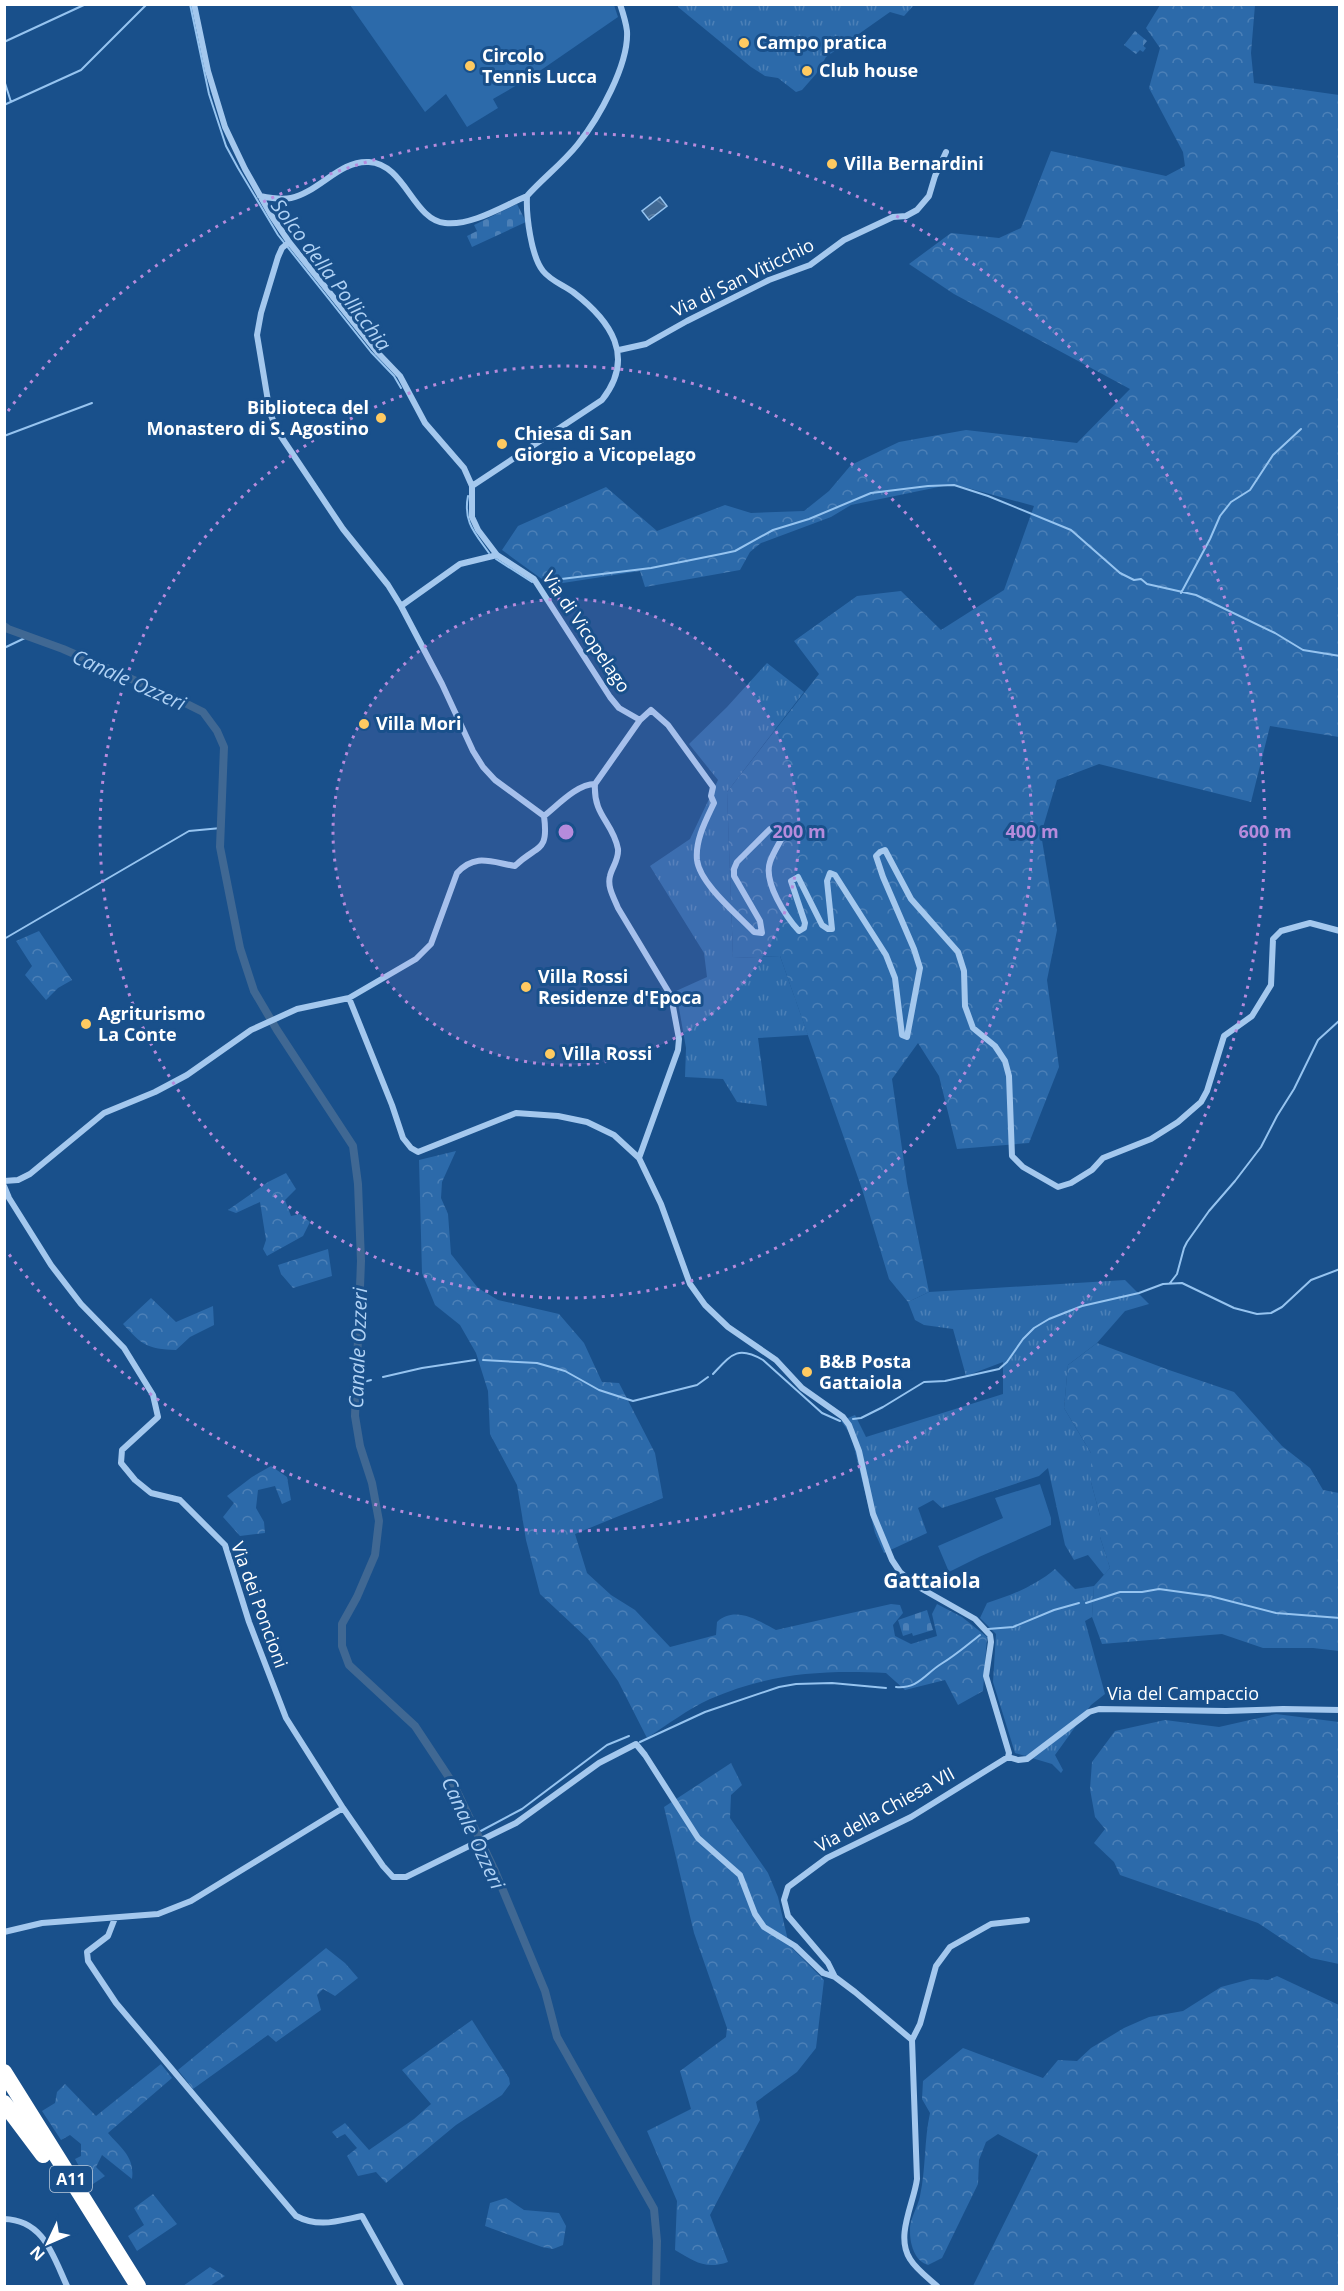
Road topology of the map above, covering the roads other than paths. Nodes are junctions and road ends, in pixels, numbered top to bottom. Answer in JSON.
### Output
{"nodes":[{"id":1,"x":194,"y":4,"type":"edge"},
{"id":2,"x":620,"y":4,"type":"edge"},
{"id":3,"x":946,"y":152,"type":"dead end"},
{"id":4,"x":260,"y":196,"type":"junction"},
{"id":5,"x":527,"y":196,"type":"junction"},
{"id":6,"x":287,"y":244,"type":"junction"},
{"id":7,"x":619,"y":350,"type":"junction"},
{"id":8,"x":472,"y":486,"type":"junction"},
{"id":9,"x":497,"y":555,"type":"junction"},
{"id":10,"x":401,"y":606,"type":"junction"},
{"id":11,"x":640,"y":720,"type":"junction"},
{"id":12,"x":595,"y":784,"type":"junction"},
{"id":13,"x":544,"y":816,"type":"junction"},
{"id":14,"x":1340,"y":931,"type":"edge"},
{"id":15,"x":349,"y":998,"type":"junction"},
{"id":16,"x":639,"y":1158,"type":"junction"},
{"id":17,"x":4,"y":1184,"type":"edge"},
{"id":18,"x":1340,"y":1710,"type":"edge"},
{"id":19,"x":1008,"y":1757,"type":"junction"},
{"id":20,"x":343,"y":1808,"type":"junction"},
{"id":21,"x":115,"y":1918,"type":"junction"},
{"id":22,"x":1027,"y":1920,"type":"dead end"},
{"id":23,"x":4,"y":1932,"type":"edge"},
{"id":24,"x":835,"y":1977,"type":"junction"},
{"id":25,"x":912,"y":2040,"type":"junction"},
{"id":26,"x":4,"y":2072,"type":"edge"},
{"id":27,"x":4,"y":2093,"type":"edge"},
{"id":28,"x":4,"y":2103,"type":"edge"},
{"id":29,"x":44,"y":2155,"type":"junction"},
{"id":30,"x":4,"y":2219,"type":"edge"},
{"id":31,"x":67,"y":2286,"type":"edge"},
{"id":32,"x":125,"y":2286,"type":"edge"},
{"id":33,"x":138,"y":2286,"type":"edge"},
{"id":34,"x":401,"y":2286,"type":"edge"},
{"id":35,"x":937,"y":2286,"type":"edge"}],
"edges":[{"from":1,"to":4,"type":"street","name":"Via di Vicopelago"},
{"from":2,"to":5,"type":"street"},
{"from":3,"to":7,"type":"street","name":"Via di San Viticchio"},
{"from":4,"to":5,"type":"street"},
{"from":4,"to":6,"type":"street","name":"Via di Vicopelago"},
{"from":5,"to":7,"type":"street"},
{"from":6,"to":8,"type":"street","name":"Via di Vicopelago"},
{"from":6,"to":10,"type":"street"},
{"from":7,"to":8,"type":"street"},
{"from":8,"to":9,"type":"street","name":"Via di Vicopelago"},
{"from":9,"to":10,"type":"street"},
{"from":9,"to":11,"type":"street","name":"Via di Vicopelago"},
{"from":10,"to":13,"type":"street"},
{"from":11,"to":12,"type":"street"},
{"from":11,"to":14,"type":"street"},
{"from":12,"to":13,"type":"street"},
{"from":12,"to":16,"type":"street"},
{"from":13,"to":15,"type":"street"},
{"from":15,"to":16,"type":"street"},
{"from":15,"to":17,"type":"street"},
{"from":16,"to":19,"type":"street"},
{"from":17,"to":20,"type":"street","name":"Via dei Poncioni"},
{"from":18,"to":19,"type":"street","name":"Via del Campaccio"},
{"from":19,"to":24,"type":"street","name":"Via della Chiesa VII"},
{"from":20,"to":21,"type":"street"},
{"from":20,"to":24,"type":"street"},
{"from":21,"to":23,"type":"street"},
{"from":21,"to":34,"type":"street"},
{"from":22,"to":25,"type":"street"},
{"from":24,"to":25,"type":"street"},
{"from":25,"to":35,"type":"street"},
{"from":26,"to":33,"type":"highway","number":"A11"},
{"from":27,"to":29,"type":"highway","number":"A11"},
{"from":28,"to":29,"type":"highway"},
{"from":29,"to":32,"type":"highway","number":"A11"},
{"from":30,"to":31,"type":"street"}]}
